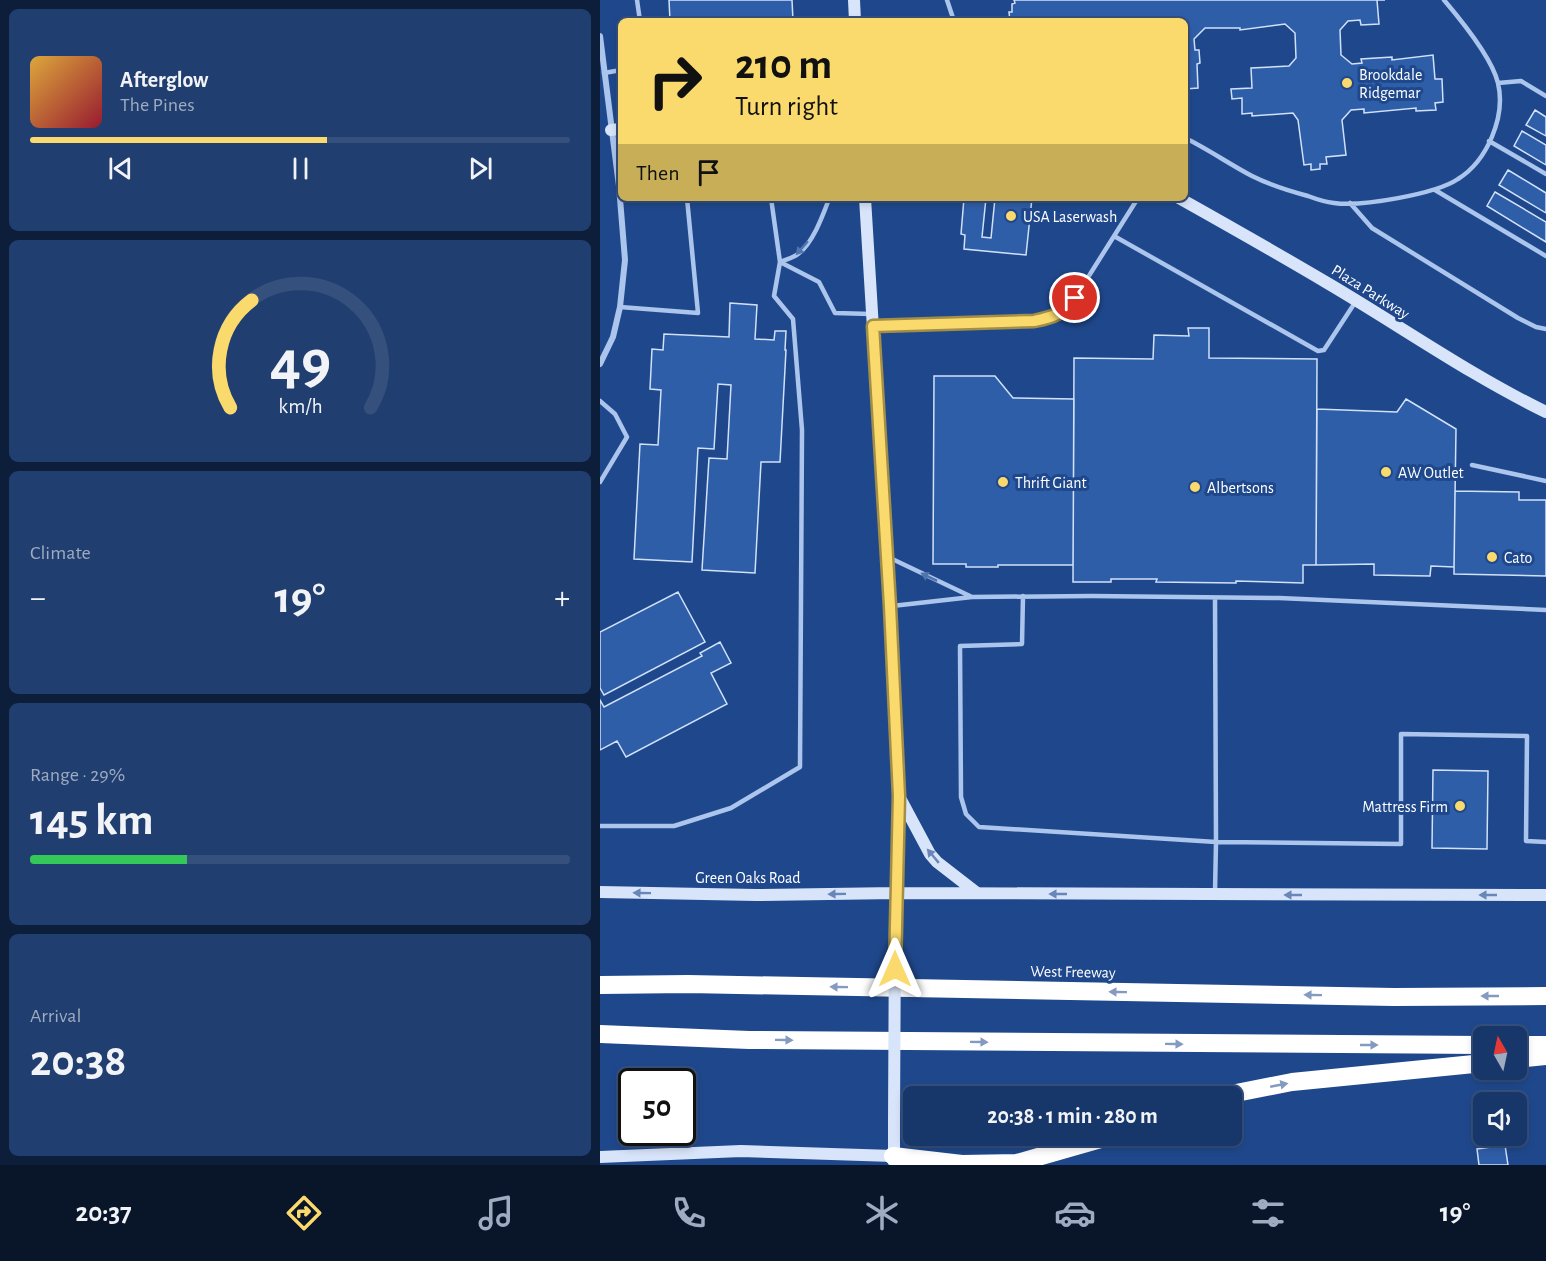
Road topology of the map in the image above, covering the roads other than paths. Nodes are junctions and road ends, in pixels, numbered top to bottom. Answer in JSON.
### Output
{"nodes":[{"id":1,"x":637,"y":0,"type":"edge"},
{"id":2,"x":854,"y":0,"type":"edge"},
{"id":3,"x":947,"y":0,"type":"edge"},
{"id":4,"x":1444,"y":0,"type":"edge"},
{"id":5,"x":640,"y":18,"type":"edge"},
{"id":6,"x":855,"y":18,"type":"edge"},
{"id":7,"x":953,"y":18,"type":"edge"},
{"id":8,"x":600,"y":36,"type":"edge"},
{"id":9,"x":618,"y":71,"type":"edge"},
{"id":10,"x":604,"y":74,"type":"junction"},
{"id":11,"x":1498,"y":83,"type":"junction"},
{"id":12,"x":1546,"y":96,"type":"edge"},
{"id":13,"x":616,"y":130,"type":"edge"},
{"id":14,"x":1188,"y":140,"type":"edge"},
{"id":15,"x":1490,"y":141,"type":"junction"},
{"id":16,"x":618,"y":167,"type":"edge"},
{"id":17,"x":1546,"y":174,"type":"edge"},
{"id":18,"x":1435,"y":190,"type":"junction"},
{"id":19,"x":620,"y":201,"type":"edge"},
{"id":20,"x":687,"y":201,"type":"edge"},
{"id":21,"x":771,"y":201,"type":"edge"},
{"id":22,"x":828,"y":201,"type":"edge"},
{"id":23,"x":865,"y":201,"type":"edge"},
{"id":24,"x":1136,"y":201,"type":"edge"},
{"id":25,"x":1184,"y":201,"type":"edge"},
{"id":26,"x":1350,"y":203,"type":"junction"},
{"id":27,"x":1114,"y":236,"type":"junction"},
{"id":28,"x":1546,"y":256,"type":"edge"},
{"id":29,"x":780,"y":262,"type":"junction"},
{"id":30,"x":1356,"y":301,"type":"junction"},
{"id":31,"x":620,"y":308,"type":"junction"},
{"id":32,"x":872,"y":320,"type":"junction"},
{"id":33,"x":1546,"y":329,"type":"edge"},
{"id":34,"x":600,"y":364,"type":"edge"},
{"id":35,"x":600,"y":401,"type":"edge"},
{"id":36,"x":1546,"y":412,"type":"edge"},
{"id":37,"x":1472,"y":465,"type":"dead end"},
{"id":38,"x":1546,"y":481,"type":"edge"},
{"id":39,"x":600,"y":482,"type":"edge"},
{"id":40,"x":886,"y":556,"type":"junction"},
{"id":41,"x":1023,"y":596,"type":"junction"},
{"id":42,"x":972,"y":597,"type":"junction"},
{"id":43,"x":1215,"y":598,"type":"junction"},
{"id":44,"x":890,"y":606,"type":"junction"},
{"id":45,"x":1546,"y":610,"type":"edge"},
{"id":46,"x":899,"y":796,"type":"junction"},
{"id":47,"x":600,"y":826,"type":"edge"},
{"id":48,"x":1216,"y":842,"type":"junction"},
{"id":49,"x":1546,"y":842,"type":"edge"},
{"id":50,"x":600,"y":892,"type":"edge"},
{"id":51,"x":896,"y":893,"type":"junction"},
{"id":52,"x":977,"y":893,"type":"junction"},
{"id":53,"x":1215,"y":894,"type":"junction"},
{"id":54,"x":1546,"y":896,"type":"edge"},
{"id":55,"x":600,"y":976,"type":"edge"},
{"id":56,"x":688,"y":984,"type":"junction"},
{"id":57,"x":600,"y":985,"type":"edge"},
{"id":58,"x":1546,"y":996,"type":"edge"},
{"id":59,"x":600,"y":1034,"type":"edge"},
{"id":60,"x":749,"y":1040,"type":"junction"},
{"id":61,"x":1473,"y":1045,"type":"edge"},
{"id":62,"x":1527,"y":1045,"type":"edge"},
{"id":63,"x":1546,"y":1046,"type":"edge"},
{"id":64,"x":600,"y":1047,"type":"edge"},
{"id":65,"x":1546,"y":1056,"type":"edge"},
{"id":66,"x":1527,"y":1058,"type":"edge"},
{"id":67,"x":1473,"y":1064,"type":"edge"},
{"id":68,"x":1242,"y":1092,"type":"edge"},
{"id":69,"x":1076,"y":1146,"type":"edge"},
{"id":70,"x":600,"y":1157,"type":"edge"},
{"id":71,"x":894,"y":1161,"type":"edge"}],
"edges":[{"from":1,"to":5,"type":"lane"},
{"from":2,"to":6,"type":"main road"},
{"from":3,"to":7,"type":"lane"},
{"from":4,"to":11,"type":"lane"},
{"from":8,"to":10,"type":"street"},
{"from":9,"to":10,"type":"lane"},
{"from":10,"to":13,"type":"street"},
{"from":11,"to":12,"type":"lane"},
{"from":11,"to":15,"type":"lane"},
{"from":13,"to":16,"type":"street"},
{"from":14,"to":26,"type":"lane"},
{"from":15,"to":17,"type":"lane"},
{"from":15,"to":18,"type":"lane"},
{"from":18,"to":26,"type":"lane"},
{"from":18,"to":28,"type":"lane"},
{"from":19,"to":31,"type":"street"},
{"from":20,"to":31,"type":"lane"},
{"from":21,"to":29,"type":"lane"},
{"from":22,"to":29,"type":"lane","one_way":true},
{"from":23,"to":32,"type":"main road"},
{"from":24,"to":27,"type":"lane"},
{"from":25,"to":30,"type":"main road","name":"Plaza Parkway"},
{"from":26,"to":33,"type":"lane"},
{"from":27,"to":30,"type":"lane"},
{"from":27,"to":32,"type":"lane"},
{"from":29,"to":32,"type":"lane"},
{"from":29,"to":47,"type":"lane"},
{"from":30,"to":36,"type":"main road","name":"Plaza Parkway"},
{"from":31,"to":34,"type":"street"},
{"from":32,"to":40,"type":"main road"},
{"from":35,"to":39,"type":"lane"},
{"from":37,"to":38,"type":"lane"},
{"from":42,"to":40,"type":"lane","one_way":true},
{"from":40,"to":44,"type":"main road"},
{"from":41,"to":42,"type":"lane"},
{"from":41,"to":43,"type":"lane"},
{"from":41,"to":48,"type":"lane"},
{"from":42,"to":44,"type":"lane"},
{"from":43,"to":45,"type":"lane"},
{"from":43,"to":48,"type":"lane"},
{"from":44,"to":46,"type":"main road"},
{"from":46,"to":51,"type":"main road"},
{"from":52,"to":46,"type":"main road","one_way":true},
{"from":48,"to":49,"type":"lane"},
{"from":48,"to":53,"type":"lane"},
{"from":51,"to":50,"type":"main road","name":"Green Oaks Road","one_way":true},
{"from":51,"to":52,"type":"main road"},
{"from":51,"to":71,"type":"main road","bridge":true},
{"from":53,"to":52,"type":"main road","one_way":true},
{"from":54,"to":53,"type":"main road","one_way":true},
{"from":55,"to":56,"type":"highway"},
{"from":56,"to":57,"type":"highway","name":"West Freeway"},
{"from":58,"to":56,"type":"highway","name":"West Freeway","one_way":true},
{"from":59,"to":60,"type":"highway"},
{"from":60,"to":61,"type":"highway","one_way":true},
{"from":60,"to":64,"type":"highway"},
{"from":62,"to":63,"type":"highway"},
{"from":65,"to":66,"type":"highway"},
{"from":68,"to":67,"type":"highway","one_way":true},
{"from":69,"to":71,"type":"highway"},
{"from":70,"to":71,"type":"main road"}]}
